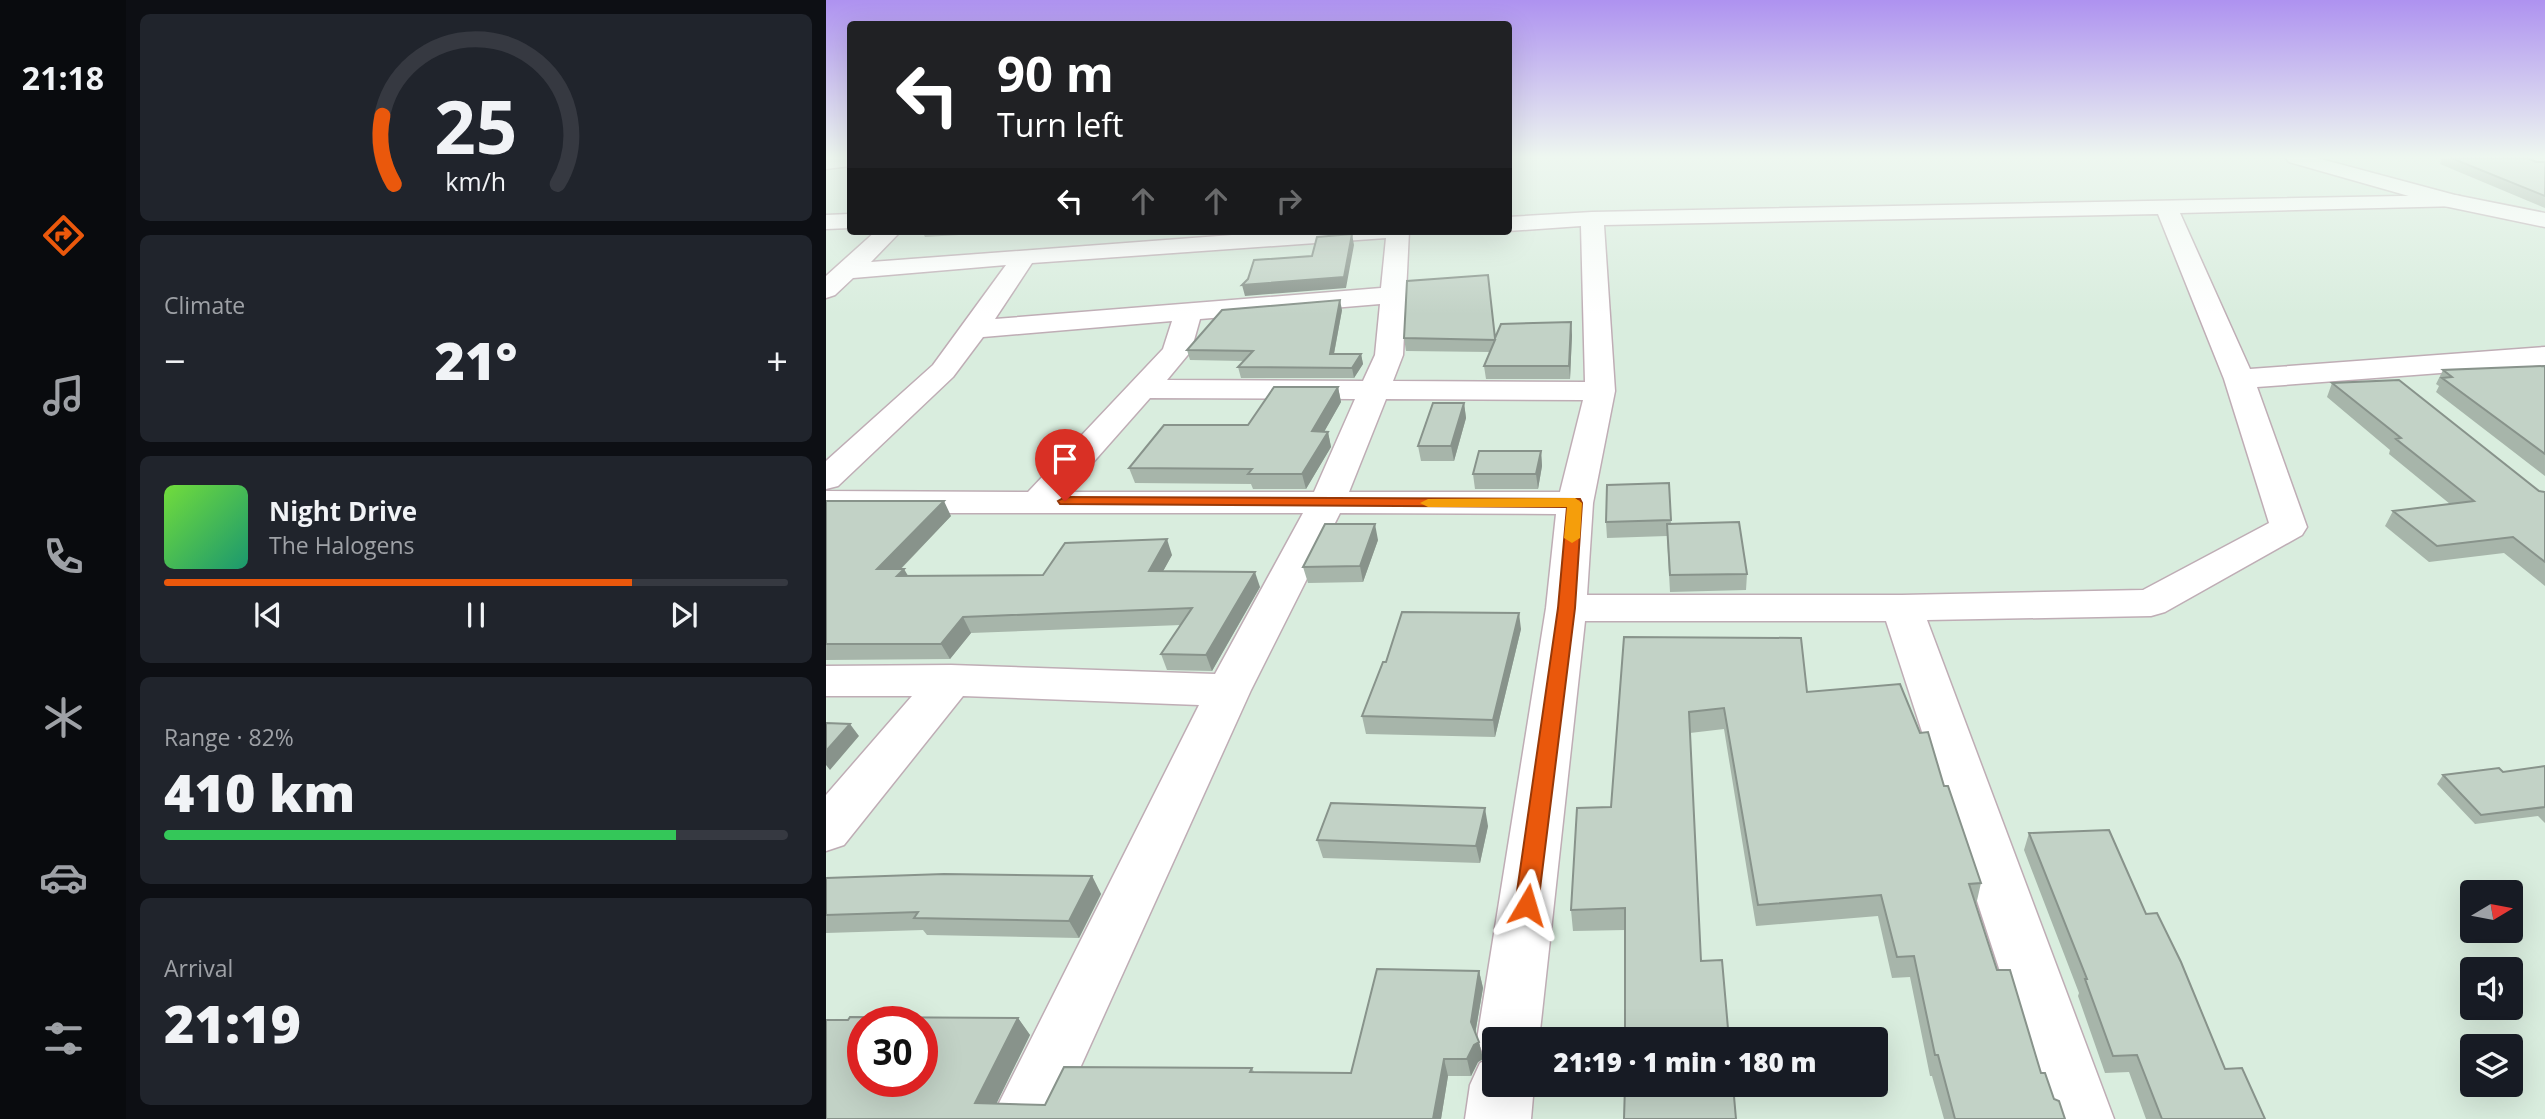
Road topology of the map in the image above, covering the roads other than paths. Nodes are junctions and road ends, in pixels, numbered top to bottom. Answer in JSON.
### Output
{"nodes":[{"id":1,"x":1980,"y":210,"type":"edge"},
{"id":2,"x":2168,"y":210,"type":"edge"},
{"id":3,"x":2497,"y":210,"type":"edge"},
{"id":4,"x":1592,"y":219,"type":"junction"},
{"id":5,"x":2545,"y":220,"type":"edge"},
{"id":6,"x":847,"y":221,"type":"edge"},
{"id":7,"x":826,"y":222,"type":"edge"},
{"id":8,"x":1512,"y":224,"type":"edge"},
{"id":9,"x":886,"y":235,"type":"edge"},
{"id":10,"x":1268,"y":235,"type":"edge"},
{"id":11,"x":1398,"y":235,"type":"edge"},
{"id":12,"x":1024,"y":256,"type":"junction"},
{"id":13,"x":849,"y":271,"type":"junction"},
{"id":14,"x":826,"y":290,"type":"edge"},
{"id":15,"x":1392,"y":295,"type":"junction"},
{"id":16,"x":1189,"y":310,"type":"junction"},
{"id":17,"x":975,"y":329,"type":"junction"},
{"id":18,"x":2545,"y":356,"type":"edge"},
{"id":19,"x":2383,"y":368,"type":"junction"},
{"id":20,"x":2239,"y":379,"type":"junction"},
{"id":21,"x":1142,"y":389,"type":"junction"},
{"id":22,"x":1374,"y":389,"type":"junction"},
{"id":23,"x":1600,"y":391,"type":"junction"},
{"id":24,"x":2415,"y":393,"type":"edge"},
{"id":25,"x":826,"y":479,"type":"edge"},
{"id":26,"x":1039,"y":501,"type":"junction"},
{"id":27,"x":826,"y":502,"type":"edge"},
{"id":28,"x":1327,"y":503,"type":"junction"},
{"id":29,"x":1575,"y":503,"type":"junction"},
{"id":30,"x":1566,"y":608,"type":"junction"},
{"id":31,"x":1902,"y":608,"type":"junction"},
{"id":32,"x":951,"y":680,"type":"junction"},
{"id":33,"x":826,"y":681,"type":"edge"},
{"id":34,"x":1229,"y":690,"type":"junction"},
{"id":35,"x":826,"y":830,"type":"edge"},
{"id":36,"x":1510,"y":1027,"type":"edge"},
{"id":37,"x":1501,"y":1097,"type":"edge"},
{"id":38,"x":1024,"y":1119,"type":"edge"},
{"id":39,"x":1498,"y":1119,"type":"edge"},
{"id":40,"x":2081,"y":1119,"type":"edge"}],
"edges":[{"from":1,"to":4,"type":"street"},
{"from":2,"to":20,"type":"street"},
{"from":3,"to":5,"type":"street"},
{"from":4,"to":8,"type":"street"},
{"from":4,"to":23,"type":"street"},
{"from":6,"to":7,"type":"street"},
{"from":9,"to":13,"type":"street"},
{"from":10,"to":12,"type":"street"},
{"from":11,"to":15,"type":"street"},
{"from":12,"to":13,"type":"street"},
{"from":12,"to":17,"type":"street"},
{"from":13,"to":14,"type":"street"},
{"from":15,"to":16,"type":"street"},
{"from":15,"to":22,"type":"street"},
{"from":16,"to":17,"type":"street"},
{"from":16,"to":21,"type":"street"},
{"from":17,"to":25,"type":"street"},
{"from":18,"to":19,"type":"street"},
{"from":19,"to":20,"type":"street"},
{"from":19,"to":24,"type":"street"},
{"from":20,"to":31,"type":"street"},
{"from":21,"to":22,"type":"street"},
{"from":21,"to":26,"type":"street"},
{"from":22,"to":23,"type":"street"},
{"from":22,"to":28,"type":"street"},
{"from":23,"to":29,"type":"street"},
{"from":26,"to":27,"type":"street"},
{"from":26,"to":28,"type":"street"},
{"from":28,"to":29,"type":"street"},
{"from":28,"to":34,"type":"street"},
{"from":29,"to":30,"type":"street"},
{"from":30,"to":31,"type":"street"},
{"from":30,"to":36,"type":"street"},
{"from":31,"to":40,"type":"street"},
{"from":32,"to":33,"type":"street"},
{"from":32,"to":34,"type":"street"},
{"from":32,"to":35,"type":"street"},
{"from":34,"to":38,"type":"street"},
{"from":37,"to":39,"type":"street"}]}
